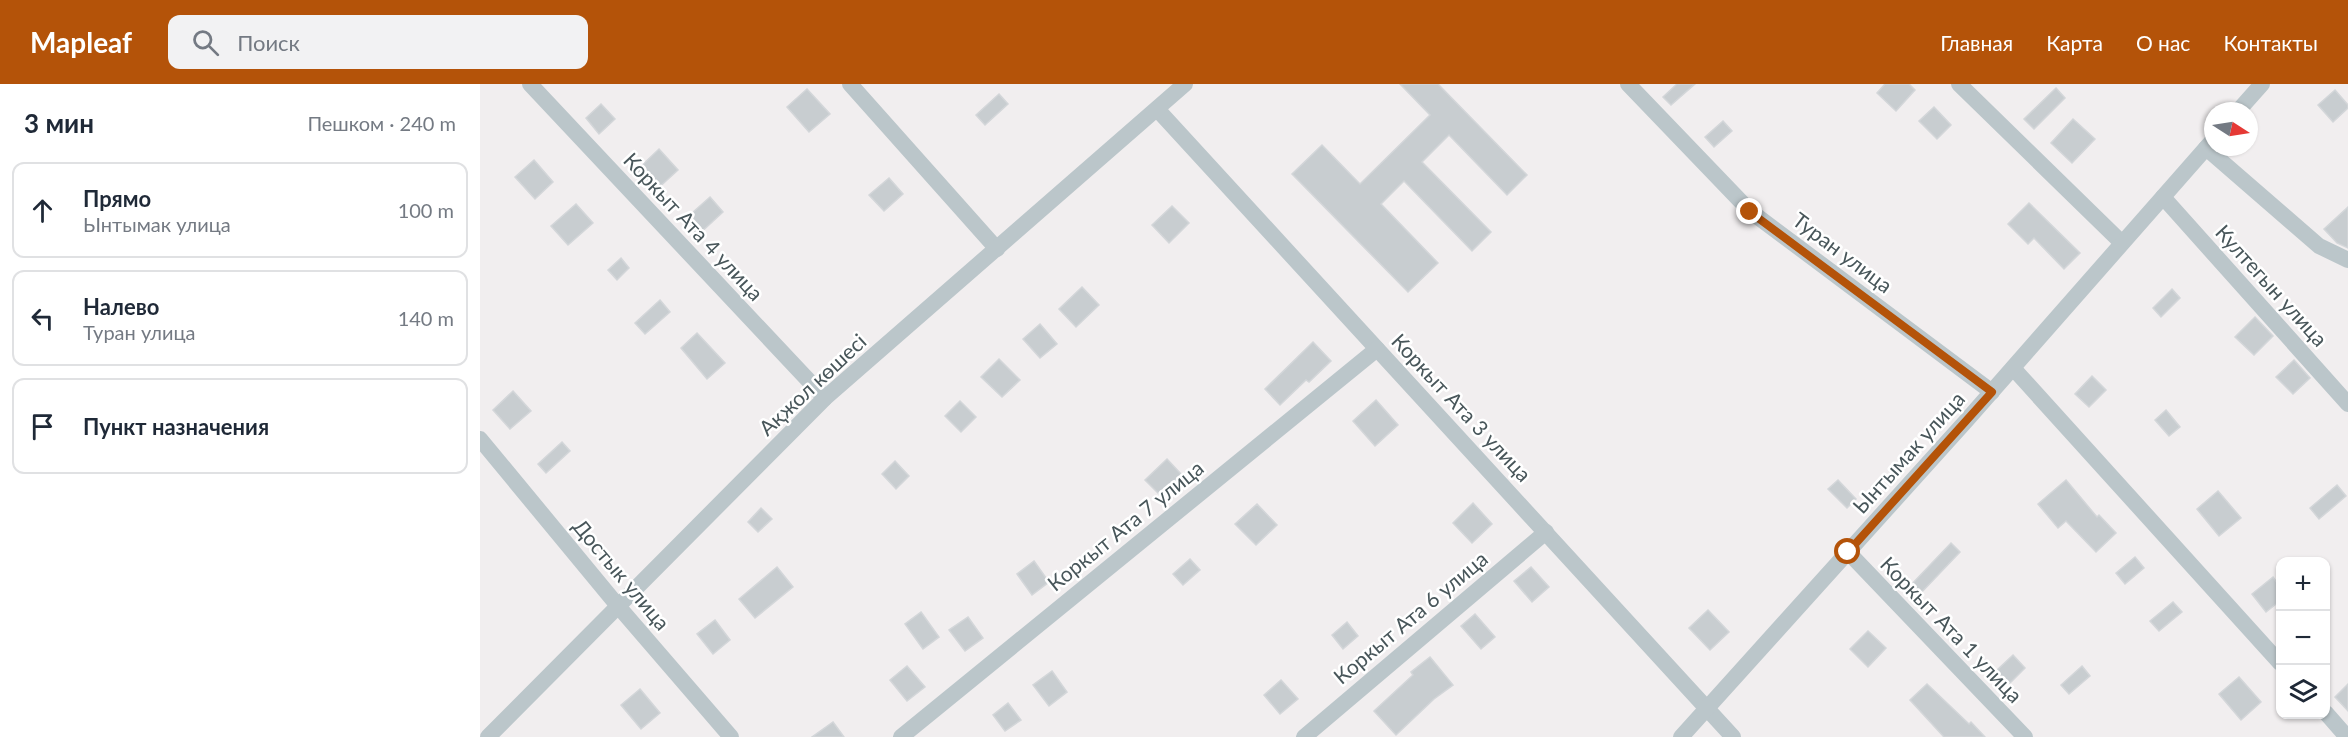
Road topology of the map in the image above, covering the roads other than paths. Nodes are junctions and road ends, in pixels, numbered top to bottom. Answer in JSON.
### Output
{"nodes":[{"id":1,"x":530,"y":84,"type":"edge"},
{"id":2,"x":850,"y":84,"type":"edge"},
{"id":3,"x":1628,"y":84,"type":"edge"},
{"id":4,"x":1959,"y":84,"type":"edge"},
{"id":5,"x":2262,"y":84,"type":"edge"},
{"id":6,"x":1182,"y":85,"type":"edge"},
{"id":7,"x":2246,"y":102,"type":"edge"},
{"id":8,"x":1157,"y":109,"type":"junction"},
{"id":9,"x":2204,"y":150,"type":"edge"},
{"id":10,"x":2222,"y":156,"type":"edge"},
{"id":11,"x":2163,"y":197,"type":"junction"},
{"id":12,"x":2122,"y":243,"type":"junction"},
{"id":13,"x":997,"y":249,"type":"junction"},
{"id":14,"x":2348,"y":260,"type":"edge"},
{"id":15,"x":1377,"y":349,"type":"junction"},
{"id":16,"x":2013,"y":368,"type":"junction"},
{"id":17,"x":1992,"y":392,"type":"junction"},
{"id":18,"x":825,"y":398,"type":"junction"},
{"id":19,"x":2348,"y":404,"type":"edge"},
{"id":20,"x":480,"y":439,"type":"edge"},
{"id":21,"x":1546,"y":532,"type":"junction"},
{"id":22,"x":1848,"y":552,"type":"junction"},
{"id":23,"x":618,"y":606,"type":"junction"},
{"id":24,"x":2276,"y":659,"type":"edge"},
{"id":25,"x":1707,"y":707,"type":"junction"},
{"id":26,"x":2330,"y":718,"type":"edge"},
{"id":27,"x":488,"y":737,"type":"edge"},
{"id":28,"x":731,"y":737,"type":"edge"},
{"id":29,"x":901,"y":737,"type":"edge"},
{"id":30,"x":1304,"y":737,"type":"edge"},
{"id":31,"x":1681,"y":737,"type":"edge"},
{"id":32,"x":1733,"y":737,"type":"edge"},
{"id":33,"x":2025,"y":737,"type":"edge"},
{"id":34,"x":2347,"y":737,"type":"edge"}],
"edges":[{"from":1,"to":18,"type":"street","name":"Коркыт Ата 4 улица"},
{"from":2,"to":13,"type":"street"},
{"from":3,"to":17,"type":"street","name":"Туран улица"},
{"from":4,"to":12,"type":"street"},
{"from":5,"to":7,"type":"street"},
{"from":6,"to":8,"type":"street","name":"Ақжол көшесі"},
{"from":8,"to":13,"type":"street","name":"Ақжол көшесі"},
{"from":8,"to":15,"type":"street","name":"Коркыт Ата 3 улица"},
{"from":9,"to":11,"type":"street","name":"Ынтымак улица"},
{"from":10,"to":14,"type":"street"},
{"from":11,"to":12,"type":"street","name":"Ынтымак улица"},
{"from":11,"to":19,"type":"street","name":"Култегын улица"},
{"from":12,"to":16,"type":"street","name":"Ынтымак улица"},
{"from":13,"to":18,"type":"street","name":"Ақжол көшесі"},
{"from":15,"to":21,"type":"street","name":"Коркыт Ата 3 улица"},
{"from":15,"to":29,"type":"street","name":"Коркыт Ата 7 улица"},
{"from":16,"to":17,"type":"street","name":"Ынтымак улица"},
{"from":16,"to":24,"type":"street"},
{"from":17,"to":22,"type":"street","name":"Ынтымак улица"},
{"from":18,"to":23,"type":"street","name":"Ақжол көшесі"},
{"from":20,"to":23,"type":"street","name":"Достык улица"},
{"from":21,"to":25,"type":"street","name":"Коркыт Ата 3 улица"},
{"from":21,"to":30,"type":"street","name":"Коркыт Ата 6 улица"},
{"from":22,"to":25,"type":"street","name":"Ынтымак улица"},
{"from":22,"to":33,"type":"street","name":"Коркыт Ата 1 улица"},
{"from":23,"to":27,"type":"street","name":"Ақжол көшесі"},
{"from":23,"to":28,"type":"street","name":"Достык улица"},
{"from":25,"to":31,"type":"street","name":"Ынтымак улица"},
{"from":25,"to":32,"type":"street","name":"Коркыт Ата 3 улица"},
{"from":26,"to":34,"type":"street"}]}
